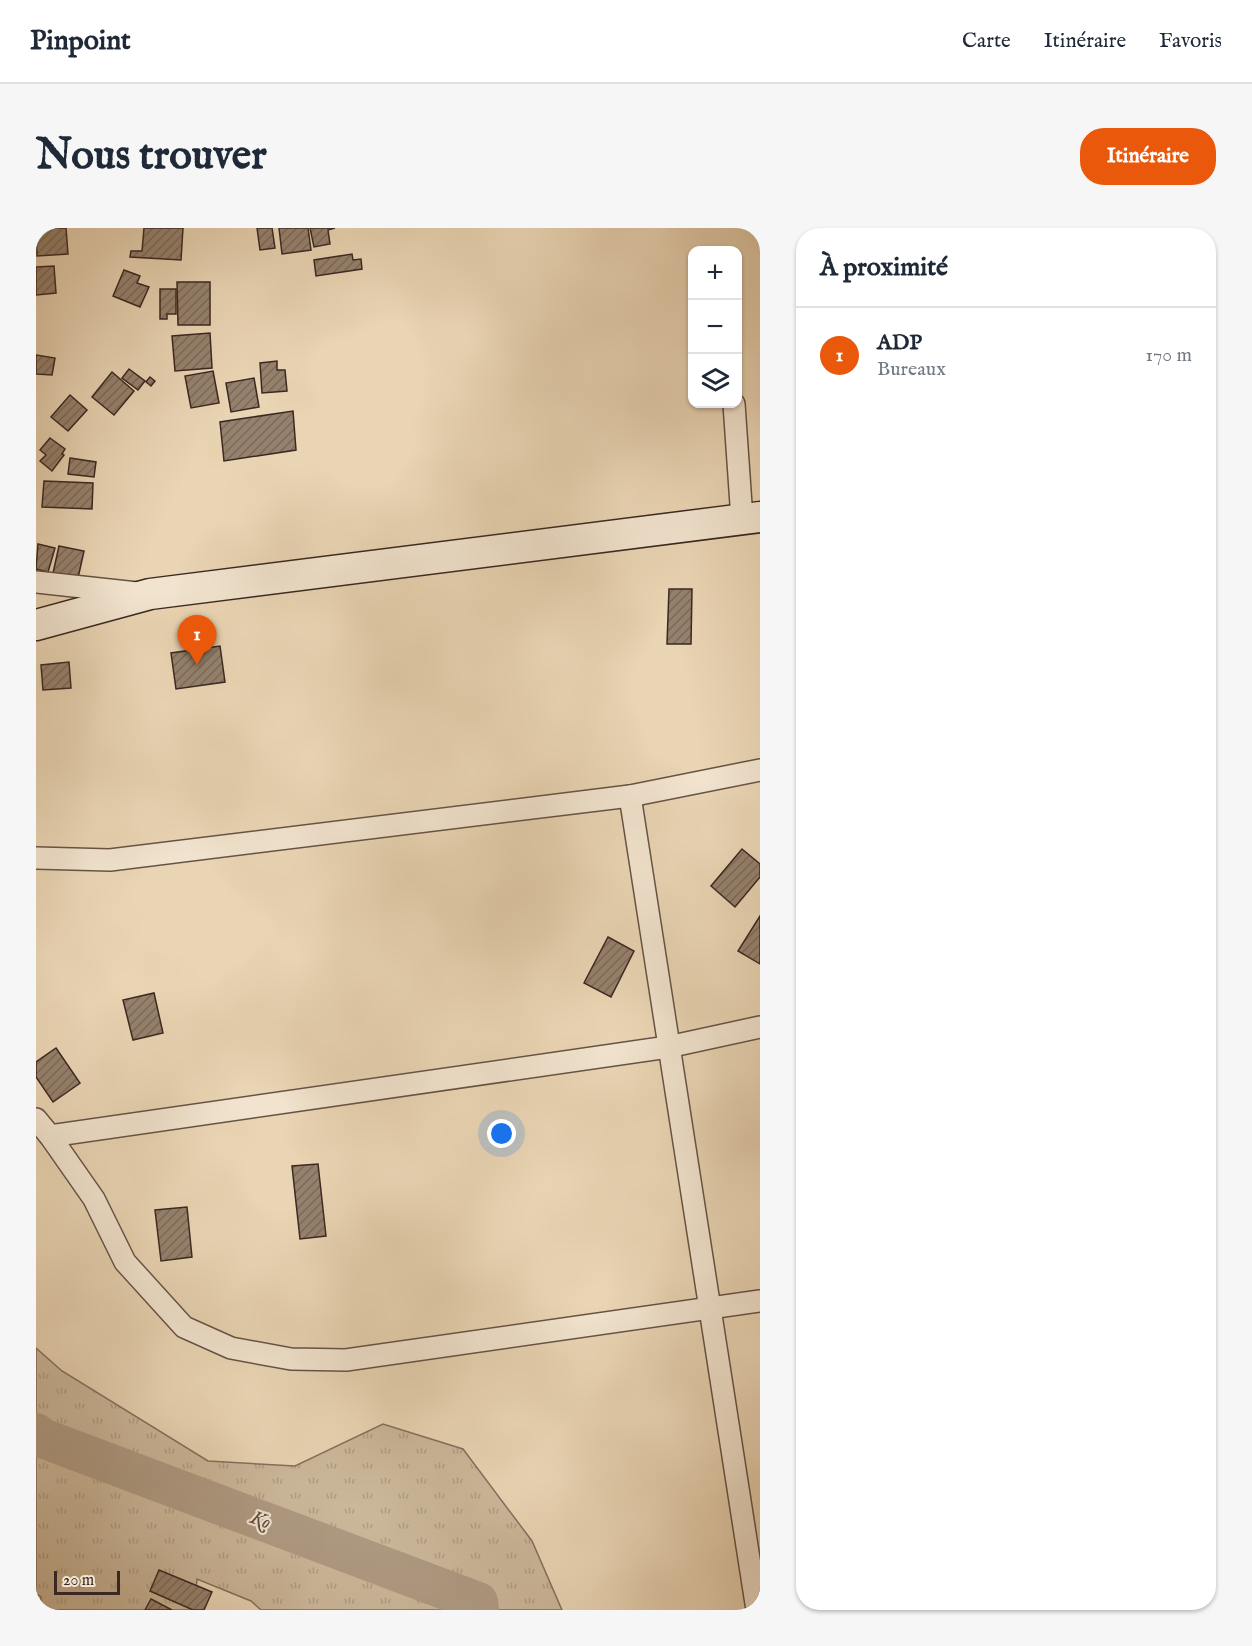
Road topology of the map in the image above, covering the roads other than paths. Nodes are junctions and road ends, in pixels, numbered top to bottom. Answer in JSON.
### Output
{"nodes":[{"id":1,"x":735,"y":408,"type":"edge"},
{"id":2,"x":751,"y":518,"type":"edge"},
{"id":3,"x":36,"y":582,"type":"edge"},
{"id":4,"x":150,"y":594,"type":"junction"},
{"id":5,"x":36,"y":625,"type":"edge"},
{"id":6,"x":760,"y":770,"type":"edge"},
{"id":7,"x":630,"y":796,"type":"junction"},
{"id":8,"x":36,"y":858,"type":"edge"},
{"id":9,"x":760,"y":1027,"type":"edge"},
{"id":10,"x":668,"y":1047,"type":"junction"},
{"id":11,"x":36,"y":1119,"type":"edge"},
{"id":12,"x":50,"y":1136,"type":"junction"},
{"id":13,"x":760,"y":1301,"type":"edge"},
{"id":14,"x":711,"y":1309,"type":"junction"},
{"id":15,"x":755,"y":1566,"type":"edge"},
{"id":16,"x":757,"y":1610,"type":"edge"}],
"edges":[{"from":1,"to":2,"type":"street"},
{"from":2,"to":4,"type":"main road"},
{"from":3,"to":4,"type":"street"},
{"from":4,"to":5,"type":"main road"},
{"from":6,"to":7,"type":"street"},
{"from":7,"to":8,"type":"street"},
{"from":7,"to":10,"type":"street"},
{"from":9,"to":10,"type":"street"},
{"from":10,"to":12,"type":"street"},
{"from":10,"to":14,"type":"street"},
{"from":11,"to":12,"type":"street"},
{"from":12,"to":14,"type":"street"},
{"from":13,"to":14,"type":"street"},
{"from":14,"to":15,"type":"street"},
{"from":15,"to":16,"type":"street"}]}
